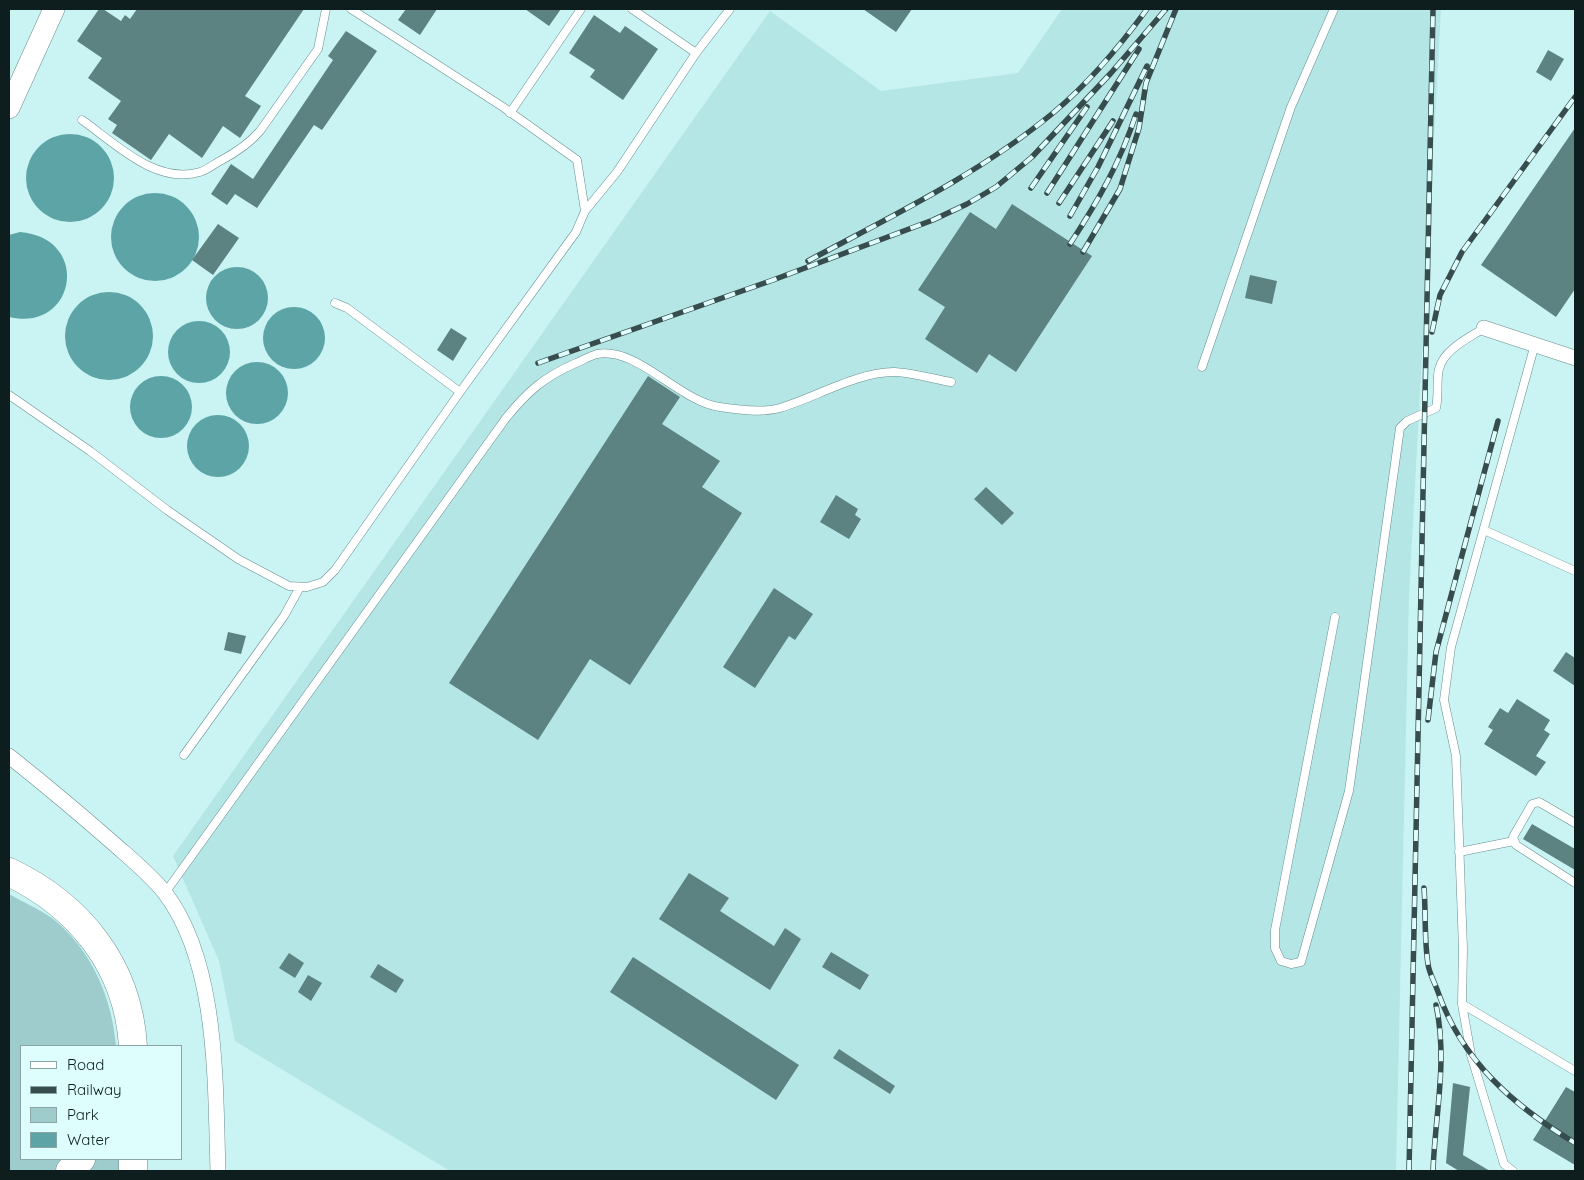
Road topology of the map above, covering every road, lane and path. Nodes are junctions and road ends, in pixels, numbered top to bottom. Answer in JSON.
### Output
{"nodes":[{"id":1,"x":54,"y":9,"type":"edge"},
{"id":2,"x":326,"y":9,"type":"edge"},
{"id":3,"x":352,"y":9,"type":"edge"},
{"id":4,"x":581,"y":9,"type":"edge"},
{"id":5,"x":632,"y":9,"type":"edge"},
{"id":6,"x":730,"y":9,"type":"edge"},
{"id":7,"x":1334,"y":9,"type":"edge"},
{"id":8,"x":696,"y":53,"type":"junction"},
{"id":9,"x":9,"y":108,"type":"edge"},
{"id":10,"x":510,"y":113,"type":"junction"},
{"id":11,"x":82,"y":120,"type":"dead end"},
{"id":12,"x":585,"y":211,"type":"junction"},
{"id":13,"x":335,"y":303,"type":"dead end"},
{"id":14,"x":1484,"y":328,"type":"joint"},
{"id":15,"x":1535,"y":344,"type":"junction"},
{"id":16,"x":1575,"y":358,"type":"edge"},
{"id":17,"x":1202,"y":367,"type":"dead end"},
{"id":18,"x":951,"y":382,"type":"dead end"},
{"id":19,"x":460,"y":392,"type":"junction"},
{"id":20,"x":9,"y":395,"type":"edge"},
{"id":21,"x":1484,"y":530,"type":"junction"},
{"id":22,"x":1575,"y":570,"type":"edge"},
{"id":23,"x":300,"y":586,"type":"junction"},
{"id":24,"x":1335,"y":617,"type":"dead end"},
{"id":25,"x":9,"y":756,"type":"edge"},
{"id":26,"x":184,"y":756,"type":"dead end"},
{"id":27,"x":1575,"y":823,"type":"edge"},
{"id":28,"x":1514,"y":841,"type":"junction"},
{"id":29,"x":1459,"y":852,"type":"junction"},
{"id":30,"x":9,"y":872,"type":"edge"},
{"id":31,"x":1575,"y":884,"type":"edge"},
{"id":32,"x":9,"y":891,"type":"edge"},
{"id":33,"x":165,"y":894,"type":"junction"},
{"id":34,"x":1462,"y":1004,"type":"junction"},
{"id":35,"x":116,"y":1045,"type":"edge"},
{"id":36,"x":133,"y":1045,"type":"edge"},
{"id":37,"x":1575,"y":1071,"type":"edge"},
{"id":38,"x":80,"y":1160,"type":"edge"},
{"id":39,"x":70,"y":1171,"type":"edge"},
{"id":40,"x":218,"y":1171,"type":"edge"},
{"id":41,"x":1513,"y":1171,"type":"edge"}],
"edges":[{"from":1,"to":9,"type":"main road"},
{"from":2,"to":11,"type":"lane"},
{"from":3,"to":10,"type":"lane"},
{"from":4,"to":10,"type":"lane"},
{"from":5,"to":8,"type":"lane"},
{"from":6,"to":8,"type":"lane"},
{"from":7,"to":17,"type":"lane"},
{"from":8,"to":12,"type":"lane"},
{"from":10,"to":12,"type":"lane"},
{"from":12,"to":19,"type":"lane"},
{"from":13,"to":19,"type":"lane"},
{"from":14,"to":15,"type":"street"},
{"from":14,"to":24,"type":"lane"},
{"from":15,"to":16,"type":"street"},
{"from":15,"to":21,"type":"lane"},
{"from":18,"to":33,"type":"lane"},
{"from":19,"to":23,"type":"lane"},
{"from":20,"to":23,"type":"lane"},
{"from":21,"to":22,"type":"lane"},
{"from":21,"to":29,"type":"lane"},
{"from":23,"to":26,"type":"lane"},
{"from":25,"to":33,"type":"street"},
{"from":27,"to":28,"type":"lane"},
{"from":28,"to":29,"type":"lane"},
{"from":28,"to":31,"type":"lane"},
{"from":29,"to":34,"type":"lane"},
{"from":30,"to":36,"type":"highway"},
{"from":32,"to":35,"type":"highway"},
{"from":33,"to":40,"type":"street"},
{"from":34,"to":37,"type":"lane"},
{"from":34,"to":41,"type":"lane"},
{"from":38,"to":39,"type":"highway"}]}
